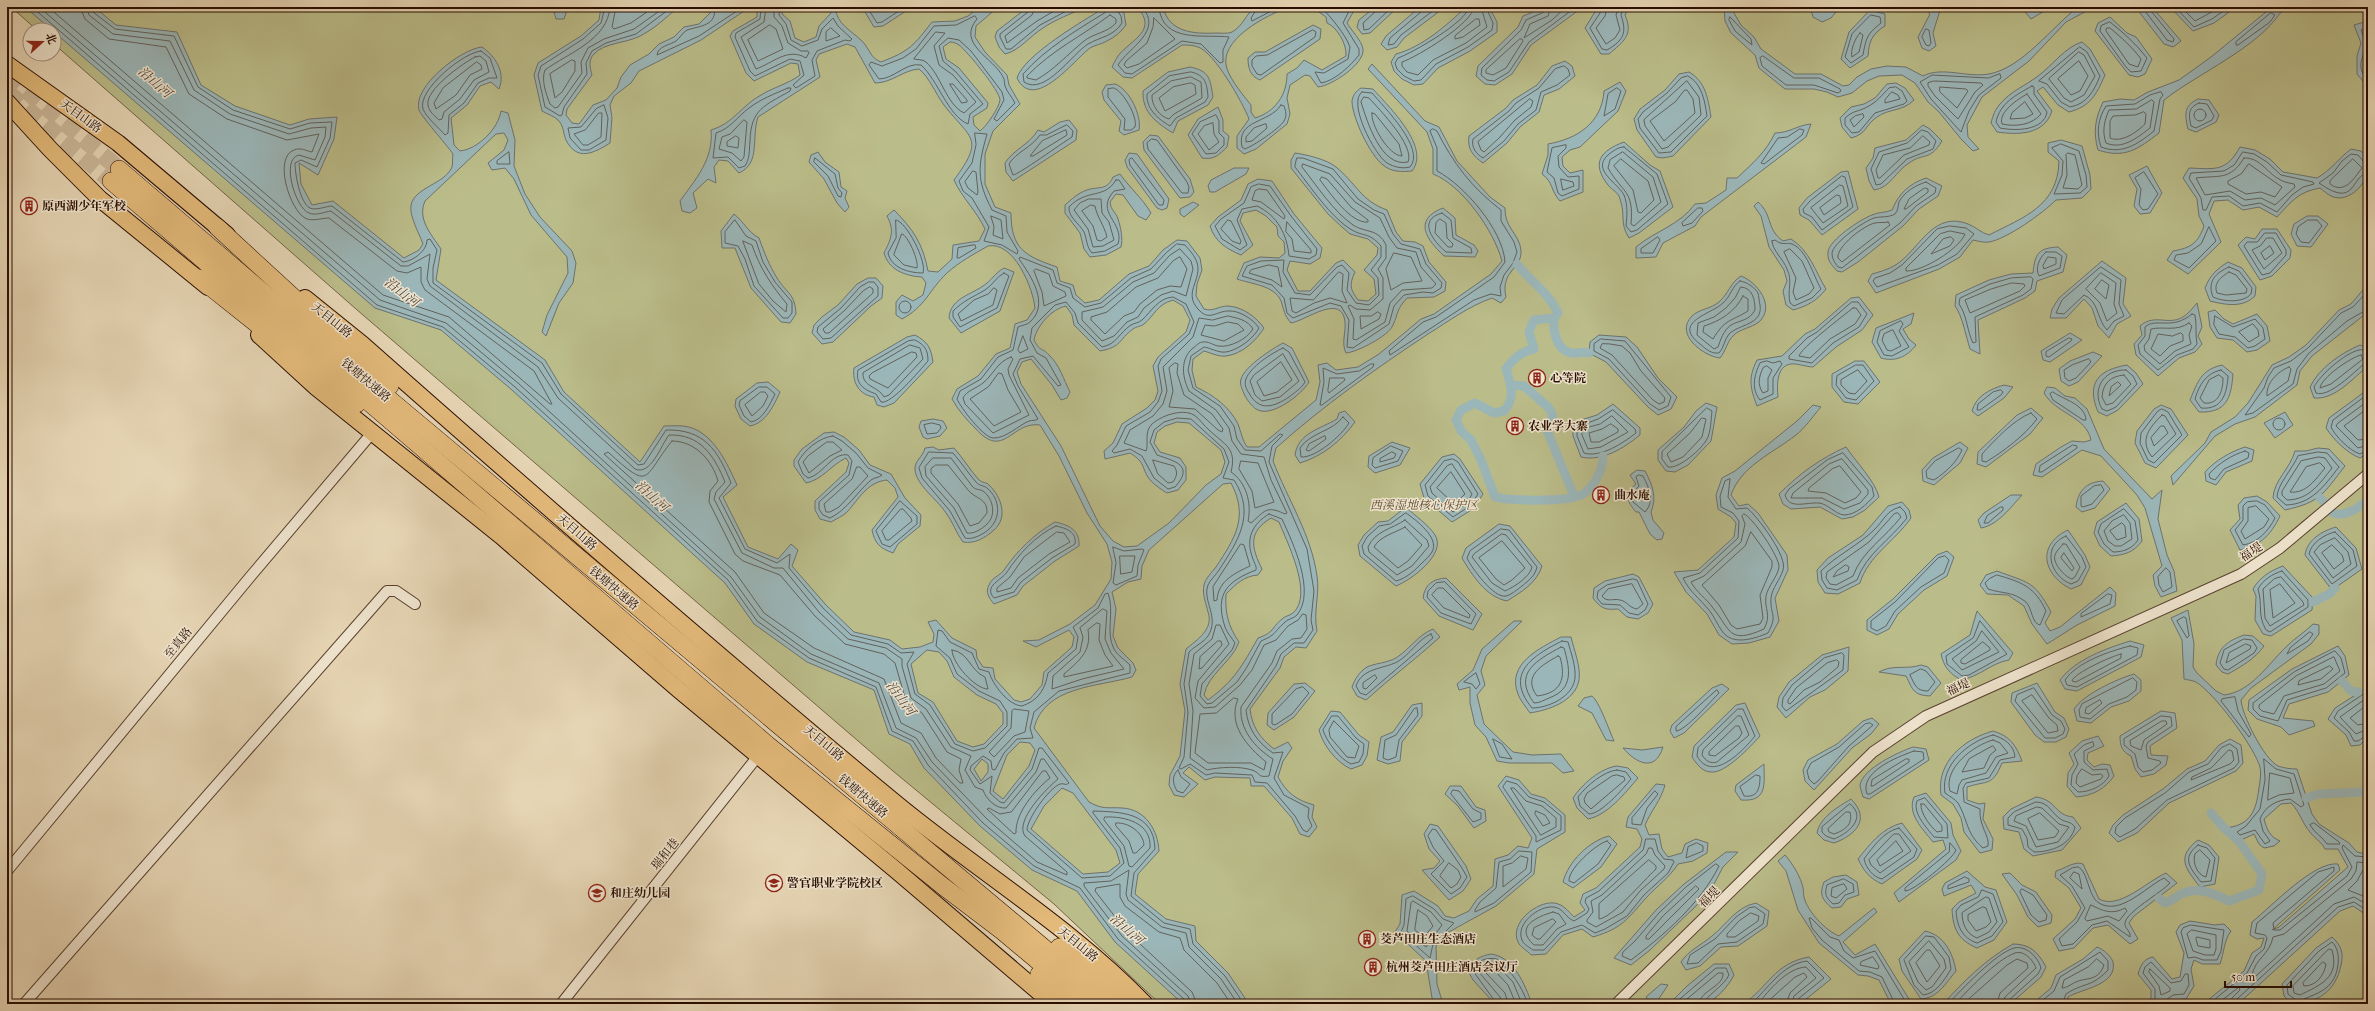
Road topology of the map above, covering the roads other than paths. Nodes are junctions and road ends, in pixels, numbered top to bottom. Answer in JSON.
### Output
{"nodes":[{"id":1,"x":7,"y":64,"type":"edge"},
{"id":2,"x":7,"y":102,"type":"edge"},
{"id":3,"x":217,"y":227,"type":"junction"},
{"id":4,"x":199,"y":278,"type":"junction"},
{"id":5,"x":372,"y":433,"type":"junction"},
{"id":6,"x":2368,"y":474,"type":"edge"},
{"id":7,"x":484,"y":477,"type":"junction"},
{"id":8,"x":474,"y":492,"type":"junction"},
{"id":9,"x":415,"y":604,"type":"dead end"},
{"id":10,"x":758,"y":756,"type":"junction"},
{"id":11,"x":7,"y":871,"type":"edge"},
{"id":12,"x":944,"y":888,"type":"junction"},
{"id":13,"x":974,"y":888,"type":"junction"},
{"id":14,"x":24,"y":1004,"type":"edge"},
{"id":15,"x":561,"y":1004,"type":"edge"},
{"id":16,"x":1053,"y":1004,"type":"edge"},
{"id":17,"x":1068,"y":1004,"type":"edge"},
{"id":18,"x":1089,"y":1004,"type":"edge"},
{"id":19,"x":1111,"y":1004,"type":"edge"},
{"id":20,"x":1128,"y":1004,"type":"edge"},
{"id":21,"x":1145,"y":1004,"type":"edge"},
{"id":22,"x":1616,"y":1004,"type":"edge"}],
"edges":[{"from":1,"to":3,"type":"main road","name":"天目山路"},
{"from":2,"to":4,"type":"main road"},
{"from":3,"to":7,"type":"highway"},
{"from":3,"to":21,"type":"main road","name":"天目山路"},
{"from":4,"to":5,"type":"main road"},
{"from":4,"to":8,"type":"highway"},
{"from":5,"to":10,"type":"main road"},
{"from":5,"to":11,"type":"street","name":"至真路"},
{"from":6,"to":22,"type":"street","name":"福堤"},
{"from":7,"to":8,"type":"highway","name":"钱塘快速路"},
{"from":7,"to":13,"type":"highway","name":"钱塘快速路"},
{"from":8,"to":12,"type":"highway","name":"钱塘快速路"},
{"from":9,"to":14,"type":"street"},
{"from":10,"to":15,"type":"street","name":"瑞和巷"},
{"from":10,"to":16,"type":"main road"},
{"from":12,"to":17,"type":"highway"},
{"from":12,"to":18,"type":"highway","name":"钱塘快速路"},
{"from":13,"to":19,"type":"highway","name":"钱塘快速路"},
{"from":13,"to":20,"type":"highway"}]}
